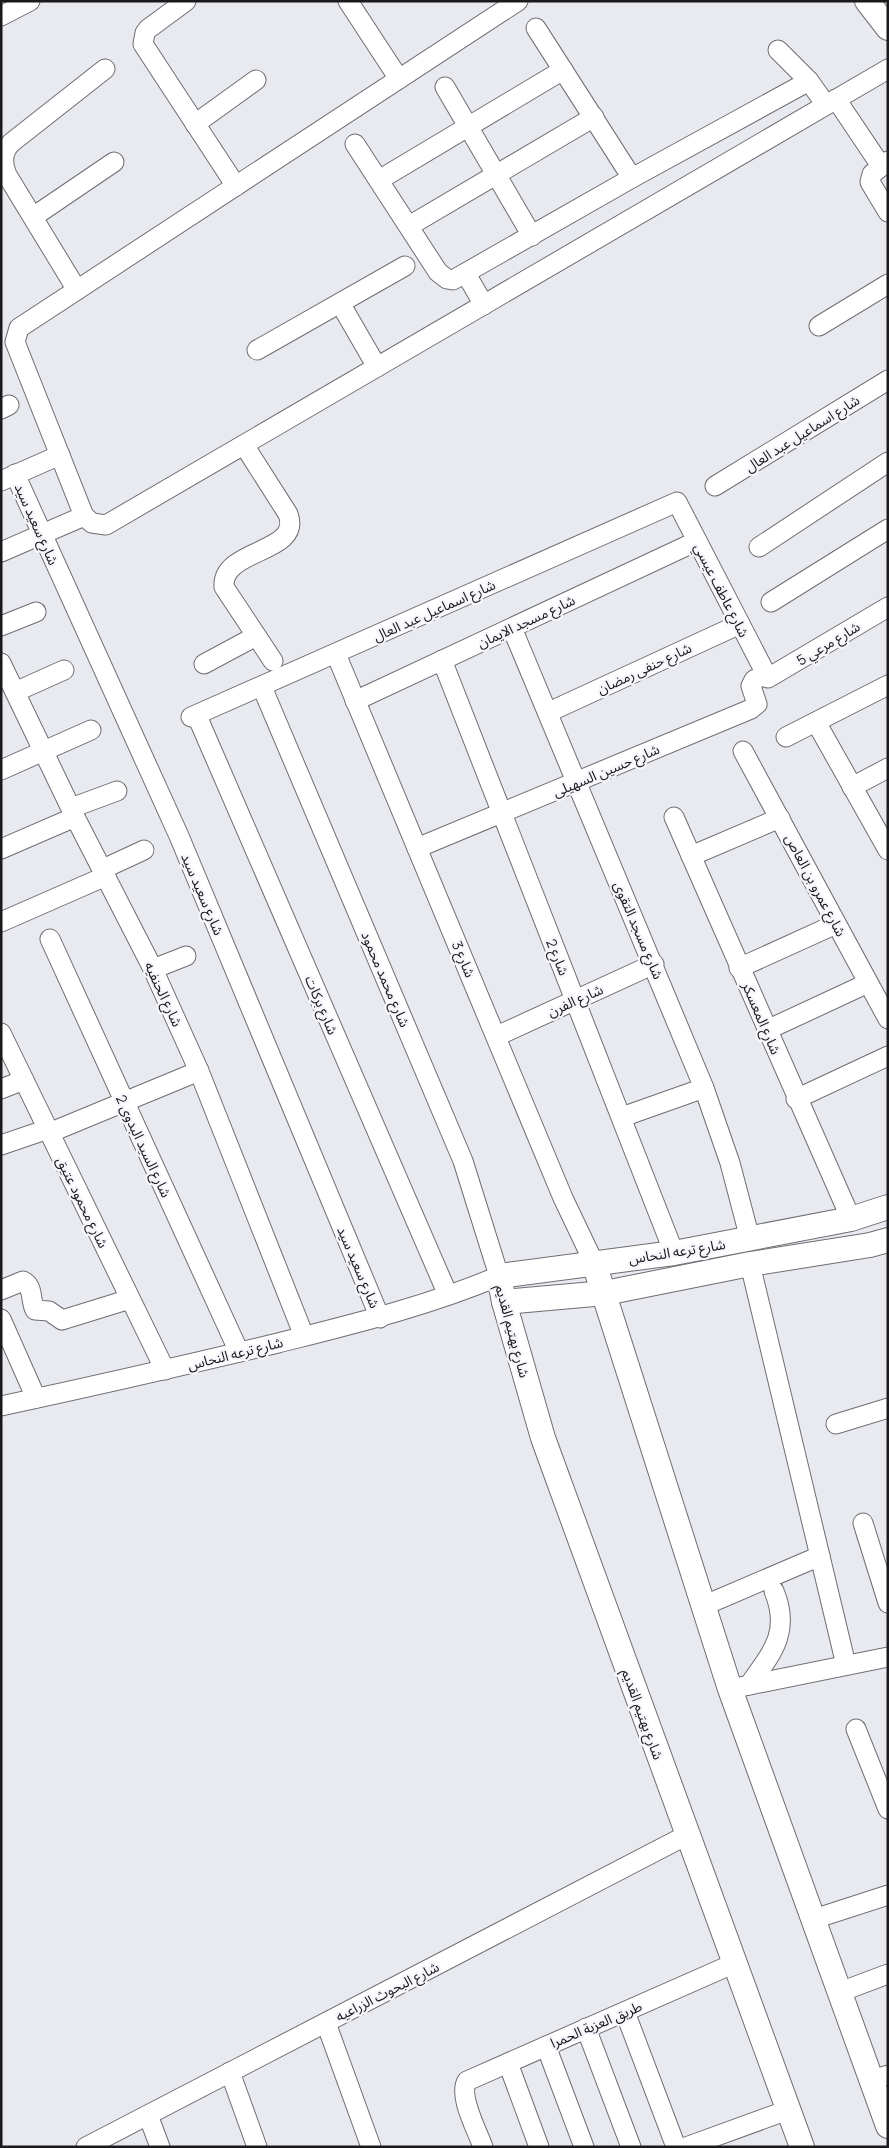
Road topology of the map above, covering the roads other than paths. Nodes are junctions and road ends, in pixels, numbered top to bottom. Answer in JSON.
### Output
{"nodes":[{"id":1,"x":30,"y":1,"type":"edge"},
{"id":2,"x":186,"y":1,"type":"edge"},
{"id":3,"x":348,"y":1,"type":"edge"},
{"id":4,"x":518,"y":1,"type":"edge"},
{"id":5,"x":867,"y":1,"type":"edge"},
{"id":6,"x":7,"y":9,"type":"edge"},
{"id":7,"x":536,"y":28,"type":"dead end"},
{"id":8,"x":888,"y":28,"type":"edge"},
{"id":9,"x":778,"y":50,"type":"dead end"},
{"id":10,"x":105,"y":69,"type":"dead end"},
{"id":11,"x":888,"y":69,"type":"edge"},
{"id":12,"x":563,"y":70,"type":"junction"},
{"id":13,"x":399,"y":79,"type":"junction"},
{"id":14,"x":256,"y":80,"type":"dead end"},
{"id":15,"x":809,"y":81,"type":"junction"},
{"id":16,"x":445,"y":87,"type":"dead end"},
{"id":17,"x":831,"y":102,"type":"junction"},
{"id":18,"x":594,"y":117,"type":"junction"},
{"id":19,"x":194,"y":124,"type":"junction"},
{"id":20,"x":468,"y":127,"type":"junction"},
{"id":21,"x":355,"y":144,"type":"dead end"},
{"id":22,"x":114,"y":162,"type":"dead end"},
{"id":23,"x":885,"y":164,"type":"edge"},
{"id":24,"x":496,"y":174,"type":"junction"},
{"id":25,"x":632,"y":178,"type":"junction"},
{"id":26,"x":379,"y":180,"type":"junction"},
{"id":27,"x":236,"y":186,"type":"junction"},
{"id":28,"x":888,"y":212,"type":"edge"},
{"id":29,"x":33,"y":217,"type":"junction"},
{"id":30,"x":409,"y":226,"type":"junction"},
{"id":31,"x":532,"y":236,"type":"junction"},
{"id":32,"x":405,"y":266,"type":"dead end"},
{"id":33,"x":466,"y":274,"type":"junction"},
{"id":34,"x":888,"y":284,"type":"edge"},
{"id":35,"x":77,"y":290,"type":"junction"},
{"id":36,"x":340,"y":302,"type":"junction"},
{"id":37,"x":484,"y":305,"type":"junction"},
{"id":38,"x":818,"y":326,"type":"dead end"},
{"id":39,"x":257,"y":350,"type":"dead end"},
{"id":40,"x":377,"y":367,"type":"junction"},
{"id":41,"x":888,"y":380,"type":"edge"},
{"id":42,"x":244,"y":445,"type":"junction"},
{"id":43,"x":60,"y":455,"type":"junction"},
{"id":44,"x":888,"y":462,"type":"edge"},
{"id":45,"x":8,"y":477,"type":"edge"},
{"id":46,"x":716,"y":486,"type":"dead end"},
{"id":47,"x":677,"y":502,"type":"joint"},
{"id":48,"x":84,"y":516,"type":"junction"},
{"id":49,"x":888,"y":529,"type":"edge"},
{"id":50,"x":42,"y":533,"type":"junction"},
{"id":51,"x":697,"y":541,"type":"junction"},
{"id":52,"x":759,"y":547,"type":"dead end"},
{"id":53,"x":1,"y":552,"type":"edge"},
{"id":54,"x":771,"y":602,"type":"dead end"},
{"id":55,"x":888,"y":607,"type":"edge"},
{"id":56,"x":36,"y":612,"type":"dead end"},
{"id":57,"x":740,"y":624,"type":"junction"},
{"id":58,"x":1,"y":626,"type":"edge"},
{"id":59,"x":512,"y":628,"type":"junction"},
{"id":60,"x":256,"y":636,"type":"junction"},
{"id":61,"x":336,"y":654,"type":"junction"},
{"id":62,"x":442,"y":660,"type":"junction"},
{"id":63,"x":273,"y":661,"type":"dead end"},
{"id":64,"x":1,"y":663,"type":"edge"},
{"id":65,"x":204,"y":664,"type":"dead end"},
{"id":66,"x":64,"y":670,"type":"dead end"},
{"id":67,"x":767,"y":676,"type":"junction"},
{"id":68,"x":888,"y":684,"type":"edge"},
{"id":69,"x":262,"y":687,"type":"junction"},
{"id":70,"x":15,"y":692,"type":"junction"},
{"id":71,"x":356,"y":701,"type":"junction"},
{"id":72,"x":548,"y":712,"type":"junction"},
{"id":73,"x":194,"y":716,"type":"joint"},
{"id":74,"x":816,"y":722,"type":"junction"},
{"id":75,"x":90,"y":730,"type":"dead end"},
{"id":76,"x":786,"y":737,"type":"dead end"},
{"id":77,"x":42,"y":750,"type":"junction"},
{"id":78,"x":743,"y":751,"type":"dead end"},
{"id":79,"x":888,"y":768,"type":"edge"},
{"id":80,"x":1,"y":770,"type":"edge"},
{"id":81,"x":577,"y":782,"type":"junction"},
{"id":82,"x":852,"y":787,"type":"junction"},
{"id":83,"x":117,"y":791,"type":"dead end"},
{"id":84,"x":73,"y":812,"type":"junction"},
{"id":85,"x":502,"y":813,"type":"junction"},
{"id":86,"x":674,"y":817,"type":"dead end"},
{"id":87,"x":780,"y":818,"type":"junction"},
{"id":88,"x":417,"y":848,"type":"junction"},
{"id":89,"x":1,"y":849,"type":"edge"},
{"id":90,"x":144,"y":850,"type":"dead end"},
{"id":91,"x":888,"y":850,"type":"edge"},
{"id":92,"x":691,"y":856,"type":"junction"},
{"id":93,"x":104,"y":872,"type":"junction"},
{"id":94,"x":1,"y":922,"type":"edge"},
{"id":95,"x":836,"y":924,"type":"junction"},
{"id":96,"x":50,"y":939,"type":"dead end"},
{"id":97,"x":186,"y":956,"type":"dead end"},
{"id":98,"x":654,"y":964,"type":"junction"},
{"id":99,"x":740,"y":968,"type":"junction"},
{"id":100,"x":153,"y":969,"type":"junction"},
{"id":101,"x":868,"y":983,"type":"junction"},
{"id":102,"x":575,"y":1000,"type":"junction"},
{"id":103,"x":888,"y":1019,"type":"edge"},
{"id":104,"x":767,"y":1030,"type":"junction"},
{"id":105,"x":1,"y":1033,"type":"edge"},
{"id":106,"x":497,"y":1036,"type":"junction"},
{"id":107,"x":888,"y":1056,"type":"edge"},
{"id":108,"x":199,"y":1071,"type":"junction"},
{"id":109,"x":24,"y":1080,"type":"junction"},
{"id":110,"x":704,"y":1088,"type":"junction"},
{"id":111,"x":1,"y":1089,"type":"edge"},
{"id":112,"x":796,"y":1099,"type":"junction"},
{"id":113,"x":124,"y":1102,"type":"junction"},
{"id":114,"x":622,"y":1118,"type":"junction"},
{"id":115,"x":49,"y":1131,"type":"junction"},
{"id":116,"x":1,"y":1145,"type":"edge"},
{"id":117,"x":888,"y":1207,"type":"edge"},
{"id":118,"x":850,"y":1219,"type":"junction"},
{"id":119,"x":750,"y":1239,"type":"junction"},
{"id":120,"x":888,"y":1240,"type":"edge"},
{"id":121,"x":674,"y":1253,"type":"junction"},
{"id":122,"x":594,"y":1263,"type":"junction"},
{"id":123,"x":750,"y":1264,"type":"junction"},
{"id":124,"x":499,"y":1276,"type":"junction"},
{"id":125,"x":1,"y":1290,"type":"edge"},
{"id":126,"x":466,"y":1290,"type":"junction"},
{"id":127,"x":605,"y":1293,"type":"junction"},
{"id":128,"x":448,"y":1295,"type":"junction"},
{"id":129,"x":130,"y":1300,"type":"junction"},
{"id":130,"x":504,"y":1302,"type":"junction"},
{"id":131,"x":380,"y":1318,"type":"junction"},
{"id":132,"x":1,"y":1319,"type":"edge"},
{"id":133,"x":304,"y":1336,"type":"junction"},
{"id":134,"x":239,"y":1352,"type":"junction"},
{"id":135,"x":165,"y":1370,"type":"junction"},
{"id":136,"x":36,"y":1398,"type":"junction"},
{"id":137,"x":1,"y":1406,"type":"edge"},
{"id":138,"x":888,"y":1408,"type":"edge"},
{"id":139,"x":836,"y":1424,"type":"dead end"},
{"id":140,"x":863,"y":1523,"type":"dead end"},
{"id":141,"x":820,"y":1556,"type":"junction"},
{"id":142,"x":774,"y":1592,"type":"dead end"},
{"id":143,"x":888,"y":1603,"type":"edge"},
{"id":144,"x":703,"y":1606,"type":"junction"},
{"id":145,"x":888,"y":1657,"type":"edge"},
{"id":146,"x":846,"y":1665,"type":"junction"},
{"id":147,"x":740,"y":1687,"type":"junction"},
{"id":148,"x":856,"y":1729,"type":"dead end"},
{"id":149,"x":888,"y":1809,"type":"edge"},
{"id":150,"x":687,"y":1835,"type":"junction"},
{"id":151,"x":888,"y":1895,"type":"edge"},
{"id":152,"x":814,"y":1919,"type":"junction"},
{"id":153,"x":735,"y":1963,"type":"junction"},
{"id":154,"x":888,"y":1974,"type":"edge"},
{"id":155,"x":840,"y":1992,"type":"junction"},
{"id":156,"x":625,"y":2012,"type":"junction"},
{"id":157,"x":326,"y":2022,"type":"junction"},
{"id":158,"x":586,"y":2028,"type":"junction"},
{"id":159,"x":546,"y":2046,"type":"junction"},
{"id":160,"x":508,"y":2062,"type":"junction"},
{"id":161,"x":230,"y":2072,"type":"junction"},
{"id":162,"x":880,"y":2077,"type":"edge"},
{"id":163,"x":788,"y":2110,"type":"junction"},
{"id":164,"x":148,"y":2115,"type":"junction"},
{"id":165,"x":888,"y":2126,"type":"edge"},
{"id":166,"x":86,"y":2147,"type":"edge"},
{"id":167,"x":160,"y":2147,"type":"edge"},
{"id":168,"x":257,"y":2147,"type":"edge"},
{"id":169,"x":371,"y":2147,"type":"edge"},
{"id":170,"x":483,"y":2147,"type":"edge"},
{"id":171,"x":539,"y":2147,"type":"edge"},
{"id":172,"x":584,"y":2147,"type":"edge"},
{"id":173,"x":631,"y":2147,"type":"edge"},
{"id":174,"x":676,"y":2147,"type":"edge"},
{"id":175,"x":686,"y":2147,"type":"edge"},
{"id":176,"x":802,"y":2147,"type":"edge"}],
"edges":[{"from":1,"to":6,"type":"street"},
{"from":2,"to":19,"type":"street"},
{"from":3,"to":13,"type":"street"},
{"from":4,"to":13,"type":"street"},
{"from":5,"to":8,"type":"main road"},
{"from":7,"to":12,"type":"street"},
{"from":9,"to":15,"type":"street"},
{"from":10,"to":29,"type":"street"},
{"from":11,"to":17,"type":"street"},
{"from":12,"to":18,"type":"street"},
{"from":12,"to":20,"type":"street"},
{"from":13,"to":27,"type":"street"},
{"from":14,"to":19,"type":"street"},
{"from":15,"to":17,"type":"street"},
{"from":15,"to":25,"type":"street"},
{"from":16,"to":20,"type":"street"},
{"from":17,"to":23,"type":"street"},
{"from":17,"to":37,"type":"street"},
{"from":18,"to":24,"type":"street"},
{"from":18,"to":25,"type":"street"},
{"from":19,"to":27,"type":"street"},
{"from":20,"to":24,"type":"street"},
{"from":20,"to":26,"type":"street"},
{"from":21,"to":26,"type":"street"},
{"from":22,"to":29,"type":"street"},
{"from":23,"to":28,"type":"street"},
{"from":24,"to":30,"type":"street"},
{"from":24,"to":31,"type":"street"},
{"from":25,"to":31,"type":"street"},
{"from":26,"to":30,"type":"street"},
{"from":27,"to":35,"type":"street"},
{"from":29,"to":35,"type":"street"},
{"from":30,"to":33,"type":"street"},
{"from":31,"to":33,"type":"street"},
{"from":32,"to":36,"type":"street"},
{"from":33,"to":37,"type":"street"},
{"from":34,"to":38,"type":"street"},
{"from":35,"to":43,"type":"street"},
{"from":36,"to":39,"type":"street"},
{"from":36,"to":40,"type":"street"},
{"from":37,"to":40,"type":"street"},
{"from":40,"to":42,"type":"street"},
{"from":41,"to":46,"type":"street","name":"شارع اسماعيل عبد العال"},
{"from":42,"to":48,"type":"street"},
{"from":42,"to":60,"type":"street"},
{"from":43,"to":45,"type":"street"},
{"from":43,"to":48,"type":"street"},
{"from":44,"to":52,"type":"street"},
{"from":45,"to":50,"type":"street","name":"شارع سعيد سيد"},
{"from":47,"to":51,"type":"street","name":"شارع عاطف عيسي"},
{"from":47,"to":61,"type":"street","name":"شارع اسماعيل عبد العال"},
{"from":48,"to":50,"type":"street"},
{"from":49,"to":54,"type":"street"},
{"from":50,"to":53,"type":"street"},
{"from":50,"to":131,"type":"street","name":"شارع سعيد سيد"},
{"from":51,"to":57,"type":"street","name":"شارع عاطف عيسي"},
{"from":51,"to":59,"type":"street","name":"شارع مسجد الايمان"},
{"from":55,"to":67,"type":"street","name":"شارع مرعي 5"},
{"from":56,"to":58,"type":"street"},
{"from":57,"to":67,"type":"street","name":"شارع عاطف عيسي"},
{"from":57,"to":72,"type":"street","name":"شارع حنفى رمضان"},
{"from":59,"to":62,"type":"street","name":"شارع مسجد الايمان"},
{"from":59,"to":72,"type":"street","name":"شارع مسجد التقوى"},
{"from":60,"to":63,"type":"street"},
{"from":60,"to":65,"type":"street"},
{"from":61,"to":69,"type":"street","name":"شارع اسماعيل عبد العال"},
{"from":61,"to":71,"type":"street","name":"شارع 3"},
{"from":62,"to":71,"type":"street","name":"شارع مسجد الايمان"},
{"from":62,"to":85,"type":"street","name":"شارع 2"},
{"from":64,"to":70,"type":"street","name":"شارع الحنفيه"},
{"from":66,"to":70,"type":"street"},
{"from":67,"to":81,"type":"street","name":"شارع حسين السهيلى"},
{"from":68,"to":74,"type":"street"},
{"from":69,"to":73,"type":"street","name":"شارع اسماعيل عبد العال"},
{"from":69,"to":124,"type":"street","name":"شارع محمد محمود"},
{"from":70,"to":77,"type":"street","name":"شارع الحنفيه"},
{"from":71,"to":88,"type":"street","name":"شارع 3"},
{"from":72,"to":81,"type":"street","name":"شارع مسجد التقوى"},
{"from":73,"to":128,"type":"street","name":"شارع بركات"},
{"from":74,"to":76,"type":"street"},
{"from":74,"to":82,"type":"street"},
{"from":75,"to":77,"type":"street"},
{"from":77,"to":80,"type":"street"},
{"from":77,"to":84,"type":"street","name":"شارع الحنفيه"},
{"from":78,"to":87,"type":"street","name":"شارع عمرو بن العاص"},
{"from":79,"to":82,"type":"street"},
{"from":81,"to":85,"type":"street","name":"شارع حسين السهيلى"},
{"from":81,"to":98,"type":"street","name":"شارع مسجد التقوى"},
{"from":82,"to":91,"type":"street"},
{"from":83,"to":84,"type":"street"},
{"from":84,"to":89,"type":"street"},
{"from":84,"to":93,"type":"street","name":"شارع الحنفيه"},
{"from":85,"to":88,"type":"street","name":"شارع حسين السهيلى"},
{"from":85,"to":102,"type":"street","name":"شارع 2"},
{"from":86,"to":92,"type":"street","name":"شارع المعسكر"},
{"from":87,"to":92,"type":"street"},
{"from":87,"to":95,"type":"street","name":"شارع عمرو بن العاص"},
{"from":88,"to":106,"type":"street","name":"شارع 3"},
{"from":90,"to":93,"type":"street"},
{"from":92,"to":99,"type":"street","name":"شارع المعسكر"},
{"from":93,"to":94,"type":"street"},
{"from":93,"to":100,"type":"street","name":"شارع الحنفيه"},
{"from":95,"to":99,"type":"street"},
{"from":95,"to":101,"type":"street","name":"شارع عمرو بن العاص"},
{"from":96,"to":113,"type":"street","name":"شارع السيد البدوى 2"},
{"from":97,"to":100,"type":"street"},
{"from":98,"to":102,"type":"street","name":"شارع الفرن"},
{"from":98,"to":110,"type":"street","name":"شارع مسجد التقوى"},
{"from":99,"to":104,"type":"street","name":"شارع المعسكر"},
{"from":100,"to":108,"type":"street","name":"شارع الحنفيه"},
{"from":101,"to":103,"type":"street","name":"شارع عمرو بن العاص"},
{"from":101,"to":104,"type":"street"},
{"from":102,"to":106,"type":"street","name":"شارع الفرن"},
{"from":102,"to":114,"type":"street","name":"شارع 2"},
{"from":104,"to":112,"type":"street","name":"شارع المعسكر"},
{"from":105,"to":109,"type":"street","name":"شارع محمود عتيق"},
{"from":106,"to":122,"type":"street","name":"شارع 3"},
{"from":107,"to":112,"type":"street"},
{"from":108,"to":113,"type":"street"},
{"from":108,"to":133,"type":"street","name":"شارع الحنفيه"},
{"from":109,"to":111,"type":"street"},
{"from":109,"to":115,"type":"street","name":"شارع محمود عتيق"},
{"from":110,"to":114,"type":"street"},
{"from":110,"to":119,"type":"street","name":"شارع مسجد التقوى"},
{"from":112,"to":118,"type":"street","name":"شارع المعسكر"},
{"from":113,"to":115,"type":"street"},
{"from":113,"to":134,"type":"street","name":"شارع السيد البدوى 2"},
{"from":114,"to":121,"type":"street","name":"شارع 2"},
{"from":115,"to":116,"type":"street"},
{"from":115,"to":129,"type":"street","name":"شارع محمود عتيق"},
{"from":117,"to":118,"type":"main road","name":"شارع ترعه النحاس"},
{"from":118,"to":119,"type":"main road","name":"شارع ترعه النحاس"},
{"from":119,"to":121,"type":"main road","name":"شارع ترعه النحاس"},
{"from":120,"to":123,"type":"main road","name":"شارع ترعه النحاس"},
{"from":121,"to":122,"type":"main road","name":"شارع ترعه النحاس"},
{"from":122,"to":124,"type":"main road","name":"شارع ترعه النحاس"},
{"from":122,"to":127,"type":"main road"},
{"from":123,"to":127,"type":"main road","name":"شارع ترعه النحاس"},
{"from":123,"to":141,"type":"street"},
{"from":124,"to":126,"type":"street","name":"شارع ترعه النحاس"},
{"from":124,"to":130,"type":"main road","name":"شارع بهتيم القديم"},
{"from":125,"to":129,"type":"street"},
{"from":126,"to":128,"type":"street","name":"شارع ترعه النحاس"},
{"from":126,"to":130,"type":"street","name":"شارع ترعه النحاس"},
{"from":127,"to":130,"type":"main road","name":"شارع ترعه النحاس"},
{"from":127,"to":144,"type":"main road"},
{"from":128,"to":131,"type":"street","name":"شارع ترعه النحاس"},
{"from":129,"to":135,"type":"street","name":"شارع محمود عتيق"},
{"from":130,"to":150,"type":"main road","name":"شارع بهتيم القديم"},
{"from":131,"to":133,"type":"street","name":"شارع ترعه النحاس"},
{"from":132,"to":136,"type":"street"},
{"from":133,"to":134,"type":"street","name":"شارع ترعه النحاس"},
{"from":134,"to":135,"type":"street","name":"شارع ترعه النحاس"},
{"from":135,"to":136,"type":"street","name":"شارع ترعه النحاس"},
{"from":136,"to":137,"type":"street","name":"شارع ترعه النحاس"},
{"from":138,"to":139,"type":"street"},
{"from":140,"to":143,"type":"street"},
{"from":141,"to":144,"type":"street"},
{"from":141,"to":146,"type":"street"},
{"from":142,"to":147,"type":"street"},
{"from":144,"to":147,"type":"main road"},
{"from":145,"to":146,"type":"street"},
{"from":146,"to":147,"type":"street"},
{"from":147,"to":152,"type":"main road"},
{"from":148,"to":149,"type":"street"},
{"from":150,"to":153,"type":"main road","name":"شارع بهتيم القديم"},
{"from":150,"to":157,"type":"street","name":"شارع البحوث الزراعيه"},
{"from":151,"to":152,"type":"street"},
{"from":152,"to":155,"type":"main road"},
{"from":153,"to":156,"type":"street","name":"طريق العزبة الحمرا"},
{"from":153,"to":163,"type":"main road","name":"شارع بهتيم القديم"},
{"from":154,"to":155,"type":"street"},
{"from":155,"to":162,"type":"main road"},
{"from":156,"to":158,"type":"street","name":"طريق العزبة الحمرا"},
{"from":156,"to":174,"type":"street"},
{"from":157,"to":161,"type":"street","name":"شارع البحوث الزراعيه"},
{"from":157,"to":169,"type":"street"},
{"from":158,"to":159,"type":"street","name":"طريق العزبة الحمرا"},
{"from":158,"to":173,"type":"street"},
{"from":159,"to":160,"type":"street","name":"طريق العزبة الحمرا"},
{"from":159,"to":172,"type":"street"},
{"from":160,"to":170,"type":"street","name":"طريق العزبة الحمرا"},
{"from":160,"to":171,"type":"street"},
{"from":161,"to":164,"type":"street","name":"شارع البحوث الزراعيه"},
{"from":161,"to":168,"type":"street"},
{"from":162,"to":165,"type":"main road"},
{"from":163,"to":175,"type":"street"},
{"from":163,"to":176,"type":"main road","name":"شارع بهتيم القديم"},
{"from":164,"to":166,"type":"street","name":"شارع البحوث الزراعيه"},
{"from":164,"to":167,"type":"street"}]}
